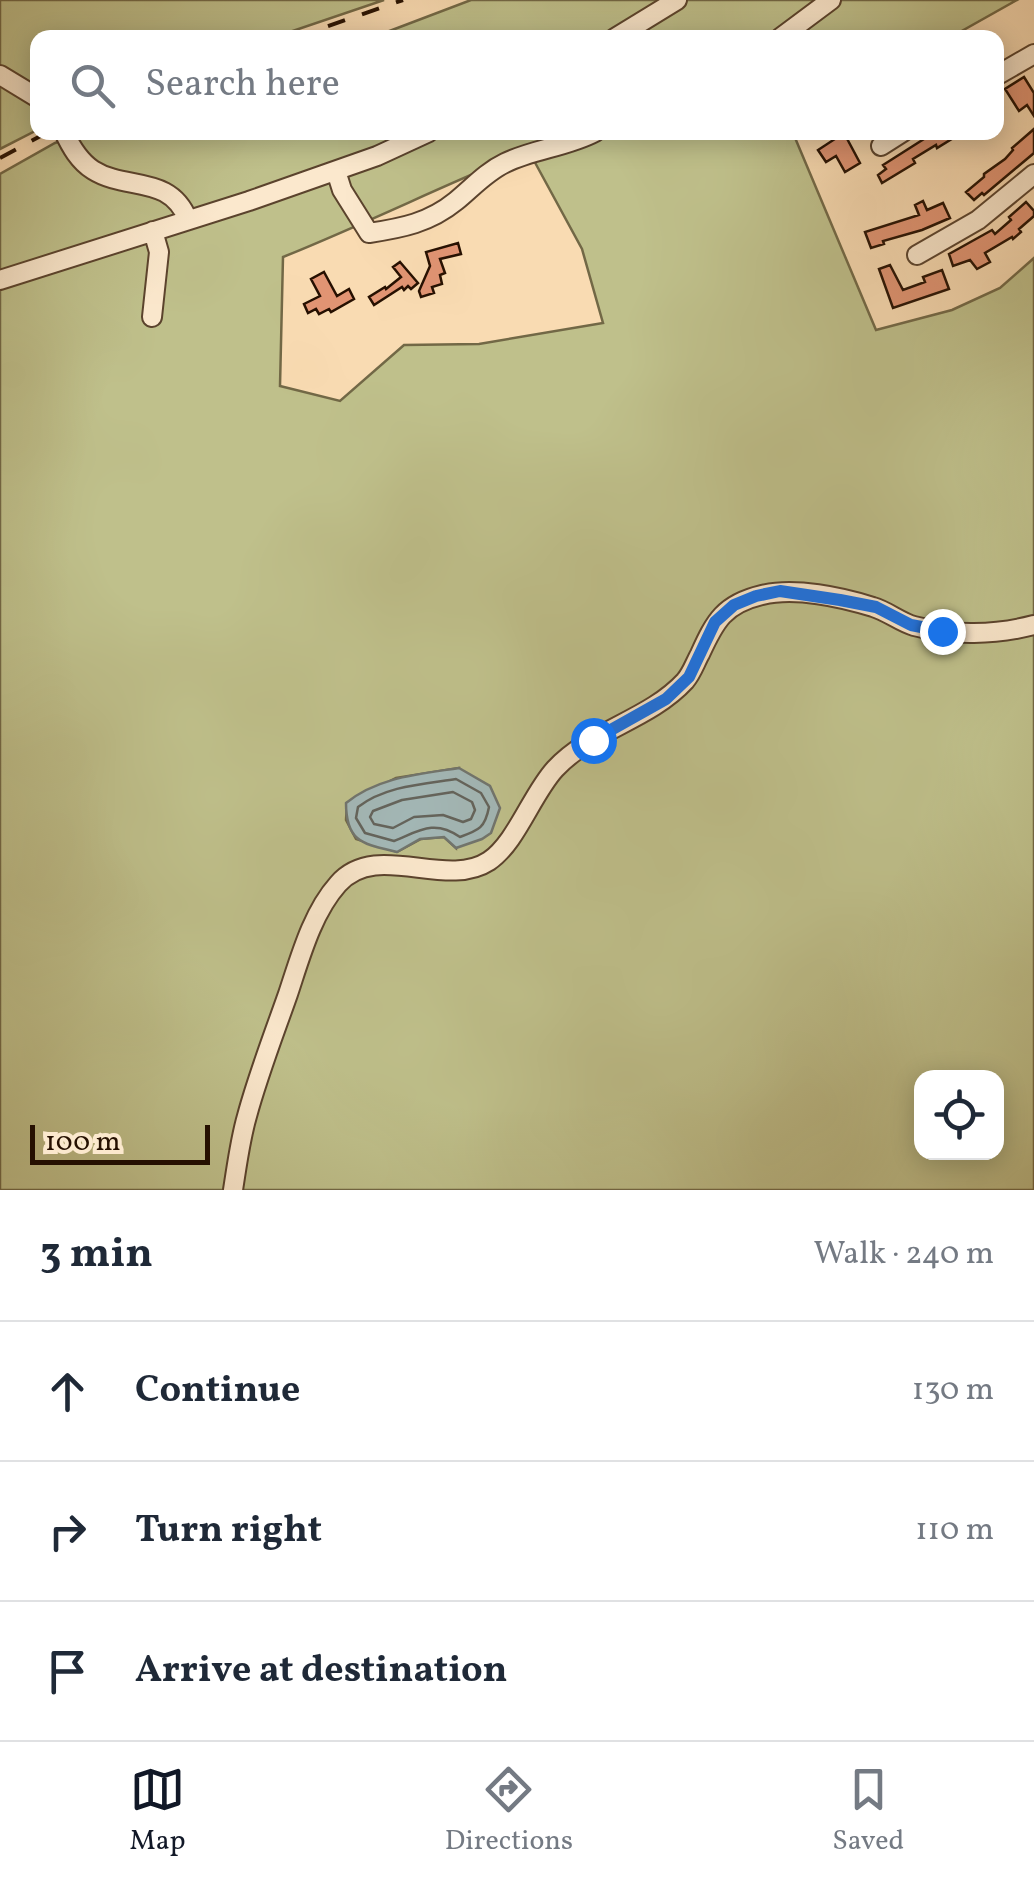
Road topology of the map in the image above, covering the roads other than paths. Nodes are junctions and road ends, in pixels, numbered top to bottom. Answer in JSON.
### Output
{"nodes":[{"id":1,"x":676,"y":0,"type":"edge"},
{"id":2,"x":832,"y":0,"type":"edge"},
{"id":3,"x":628,"y":30,"type":"edge"},
{"id":4,"x":791,"y":30,"type":"edge"},
{"id":5,"x":1034,"y":54,"type":"edge"},
{"id":6,"x":1004,"y":71,"type":"edge"},
{"id":7,"x":0,"y":76,"type":"edge"},
{"id":8,"x":30,"y":93,"type":"edge"},
{"id":9,"x":69,"y":140,"type":"edge"},
{"id":10,"x":411,"y":140,"type":"edge"},
{"id":11,"x":572,"y":140,"type":"edge"},
{"id":12,"x":890,"y":140,"type":"edge"},
{"id":13,"x":881,"y":146,"type":"dead end"},
{"id":14,"x":336,"y":171,"type":"junction"},
{"id":15,"x":1034,"y":174,"type":"edge"},
{"id":16,"x":188,"y":220,"type":"junction"},
{"id":17,"x":153,"y":231,"type":"junction"},
{"id":18,"x":918,"y":255,"type":"dead end"},
{"id":19,"x":0,"y":280,"type":"edge"},
{"id":20,"x":152,"y":317,"type":"dead end"},
{"id":21,"x":1034,"y":626,"type":"edge"},
{"id":22,"x":232,"y":1190,"type":"edge"}],
"edges":[{"from":1,"to":3,"type":"street"},
{"from":2,"to":4,"type":"street"},
{"from":5,"to":6,"type":"street"},
{"from":7,"to":8,"type":"street"},
{"from":9,"to":16,"type":"street"},
{"from":10,"to":14,"type":"street"},
{"from":11,"to":14,"type":"street"},
{"from":12,"to":13,"type":"street"},
{"from":14,"to":16,"type":"street"},
{"from":15,"to":18,"type":"street"},
{"from":16,"to":17,"type":"street"},
{"from":17,"to":19,"type":"street"},
{"from":17,"to":20,"type":"street"},
{"from":21,"to":22,"type":"street"}]}
